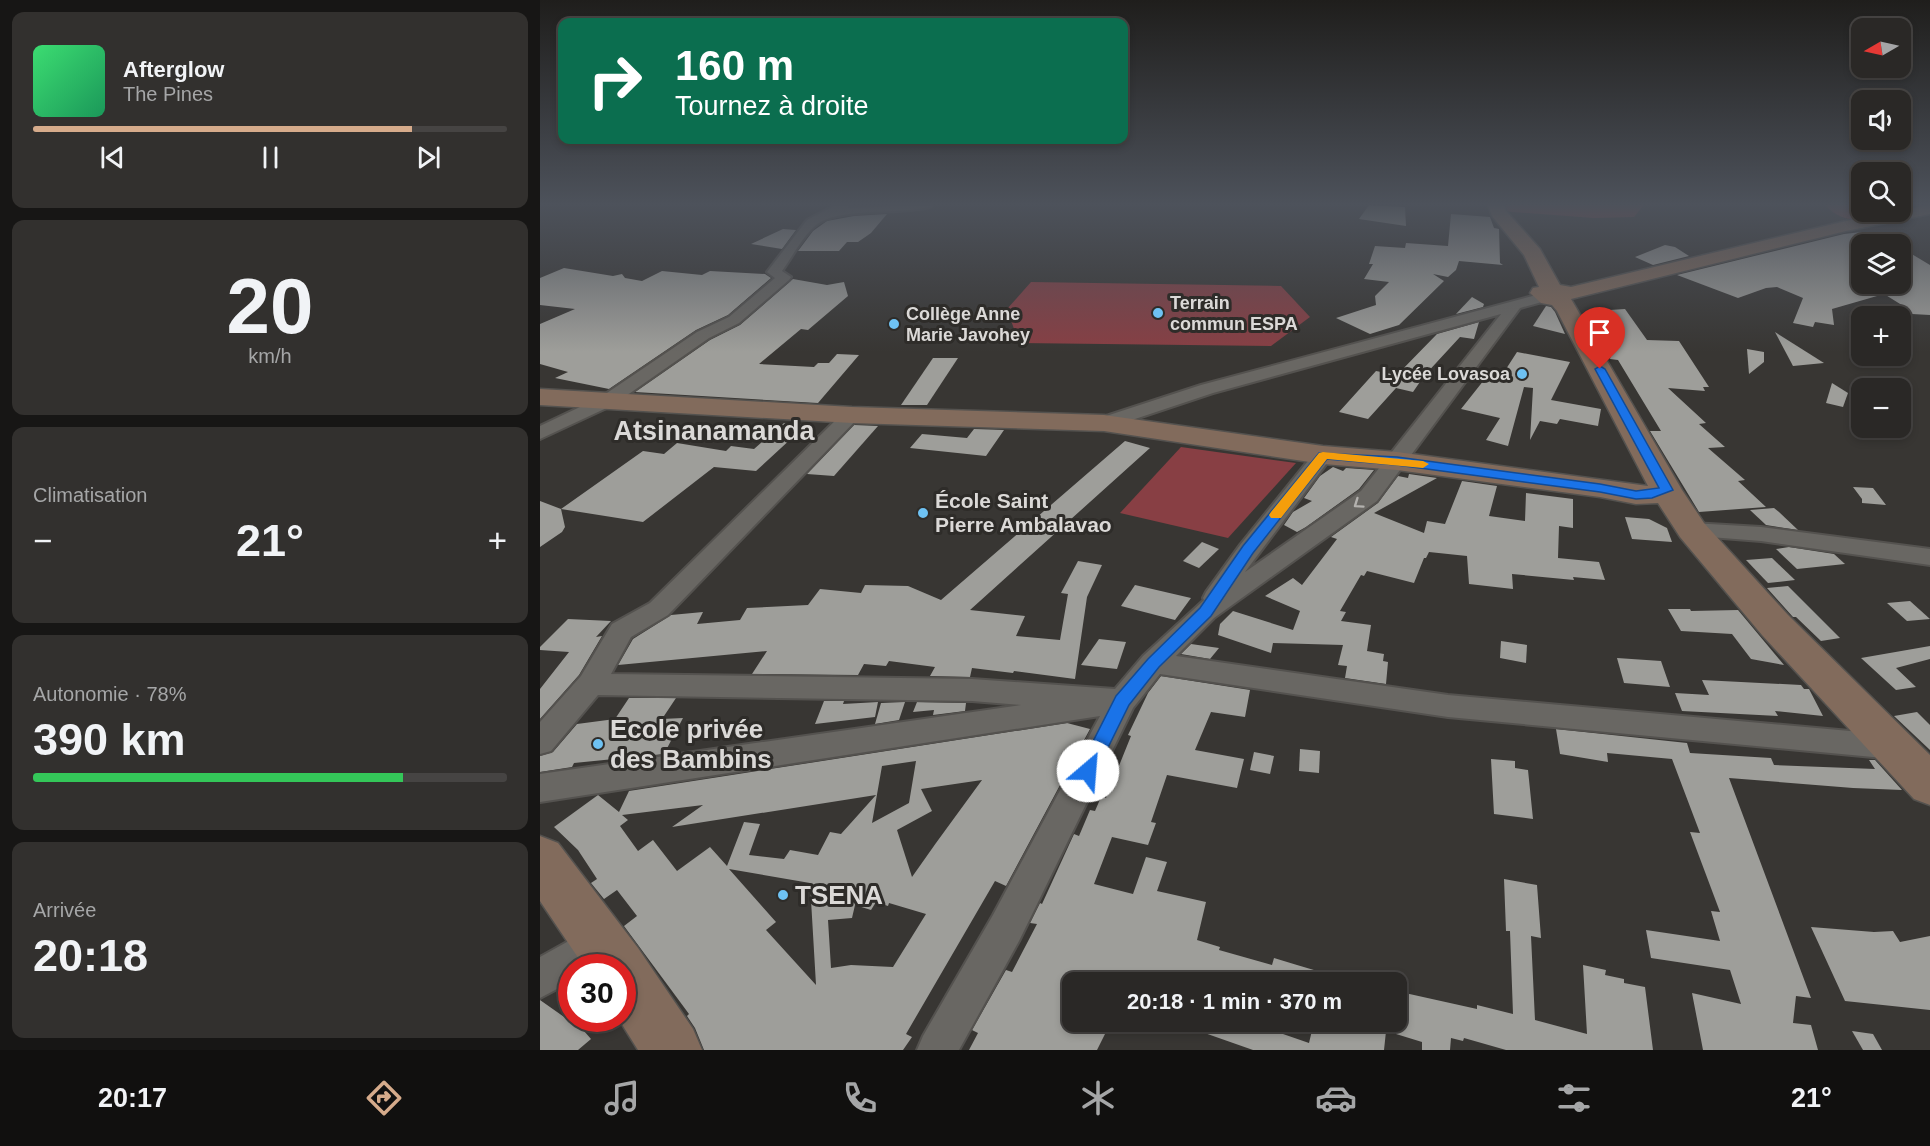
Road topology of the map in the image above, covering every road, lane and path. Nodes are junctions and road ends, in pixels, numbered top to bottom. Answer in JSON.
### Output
{"nodes":[{"id":1,"x":786,"y":254,"type":"edge"},
{"id":2,"x":1534,"y":254,"type":"edge"},
{"id":3,"x":1736,"y":254,"type":"edge"},
{"id":4,"x":1554,"y":295,"type":"junction"},
{"id":5,"x":1515,"y":305,"type":"junction"},
{"id":6,"x":540,"y":397,"type":"edge"},
{"id":7,"x":607,"y":401,"type":"junction"},
{"id":8,"x":852,"y":415,"type":"junction"},
{"id":9,"x":1104,"y":423,"type":"junction"},
{"id":10,"x":540,"y":433,"type":"edge"},
{"id":11,"x":1323,"y":455,"type":"junction"},
{"id":12,"x":1397,"y":461,"type":"junction"},
{"id":13,"x":1600,"y":488,"type":"junction"},
{"id":14,"x":1666,"y":490,"type":"junction"},
{"id":15,"x":1692,"y":530,"type":"junction"},
{"id":16,"x":1930,"y":557,"type":"edge"},
{"id":17,"x":1205,"y":612,"type":"junction"},
{"id":18,"x":1154,"y":663,"type":"junction"},
{"id":19,"x":591,"y":684,"type":"junction"},
{"id":20,"x":1122,"y":701,"type":"junction"},
{"id":21,"x":540,"y":742,"type":"edge"},
{"id":22,"x":1895,"y":747,"type":"junction"},
{"id":23,"x":1930,"y":785,"type":"edge"},
{"id":24,"x":540,"y":788,"type":"edge"},
{"id":25,"x":540,"y":859,"type":"edge"},
{"id":26,"x":609,"y":954,"type":"edge"},
{"id":27,"x":558,"y":975,"type":"edge"},
{"id":28,"x":540,"y":979,"type":"edge"},
{"id":29,"x":636,"y":995,"type":"edge"},
{"id":30,"x":672,"y":1050,"type":"edge"},
{"id":31,"x":937,"y":1050,"type":"edge"}],
"edges":[{"from":1,"to":7,"type":"street"},
{"from":2,"to":4,"type":"street"},
{"from":3,"to":4,"type":"street"},
{"from":4,"to":5,"type":"street"},
{"from":4,"to":14,"type":"street"},
{"from":5,"to":9,"type":"street"},
{"from":5,"to":12,"type":"street"},
{"from":6,"to":7,"type":"street"},
{"from":7,"to":8,"type":"street"},
{"from":7,"to":10,"type":"street"},
{"from":8,"to":9,"type":"street"},
{"from":8,"to":19,"type":"street"},
{"from":9,"to":11,"type":"street"},
{"from":11,"to":12,"type":"street"},
{"from":11,"to":17,"type":"street"},
{"from":12,"to":13,"type":"street"},
{"from":12,"to":17,"type":"street","one_way":true},
{"from":13,"to":14,"type":"street"},
{"from":13,"to":15,"type":"street"},
{"from":14,"to":15,"type":"street"},
{"from":15,"to":16,"type":"street"},
{"from":15,"to":22,"type":"street"},
{"from":17,"to":18,"type":"street"},
{"from":18,"to":20,"type":"street"},
{"from":18,"to":22,"type":"street"},
{"from":19,"to":20,"type":"street"},
{"from":19,"to":21,"type":"street"},
{"from":20,"to":24,"type":"street"},
{"from":20,"to":31,"type":"street"},
{"from":22,"to":23,"type":"street"},
{"from":25,"to":26,"type":"street"},
{"from":27,"to":28,"type":"street"},
{"from":29,"to":30,"type":"street"}]}
